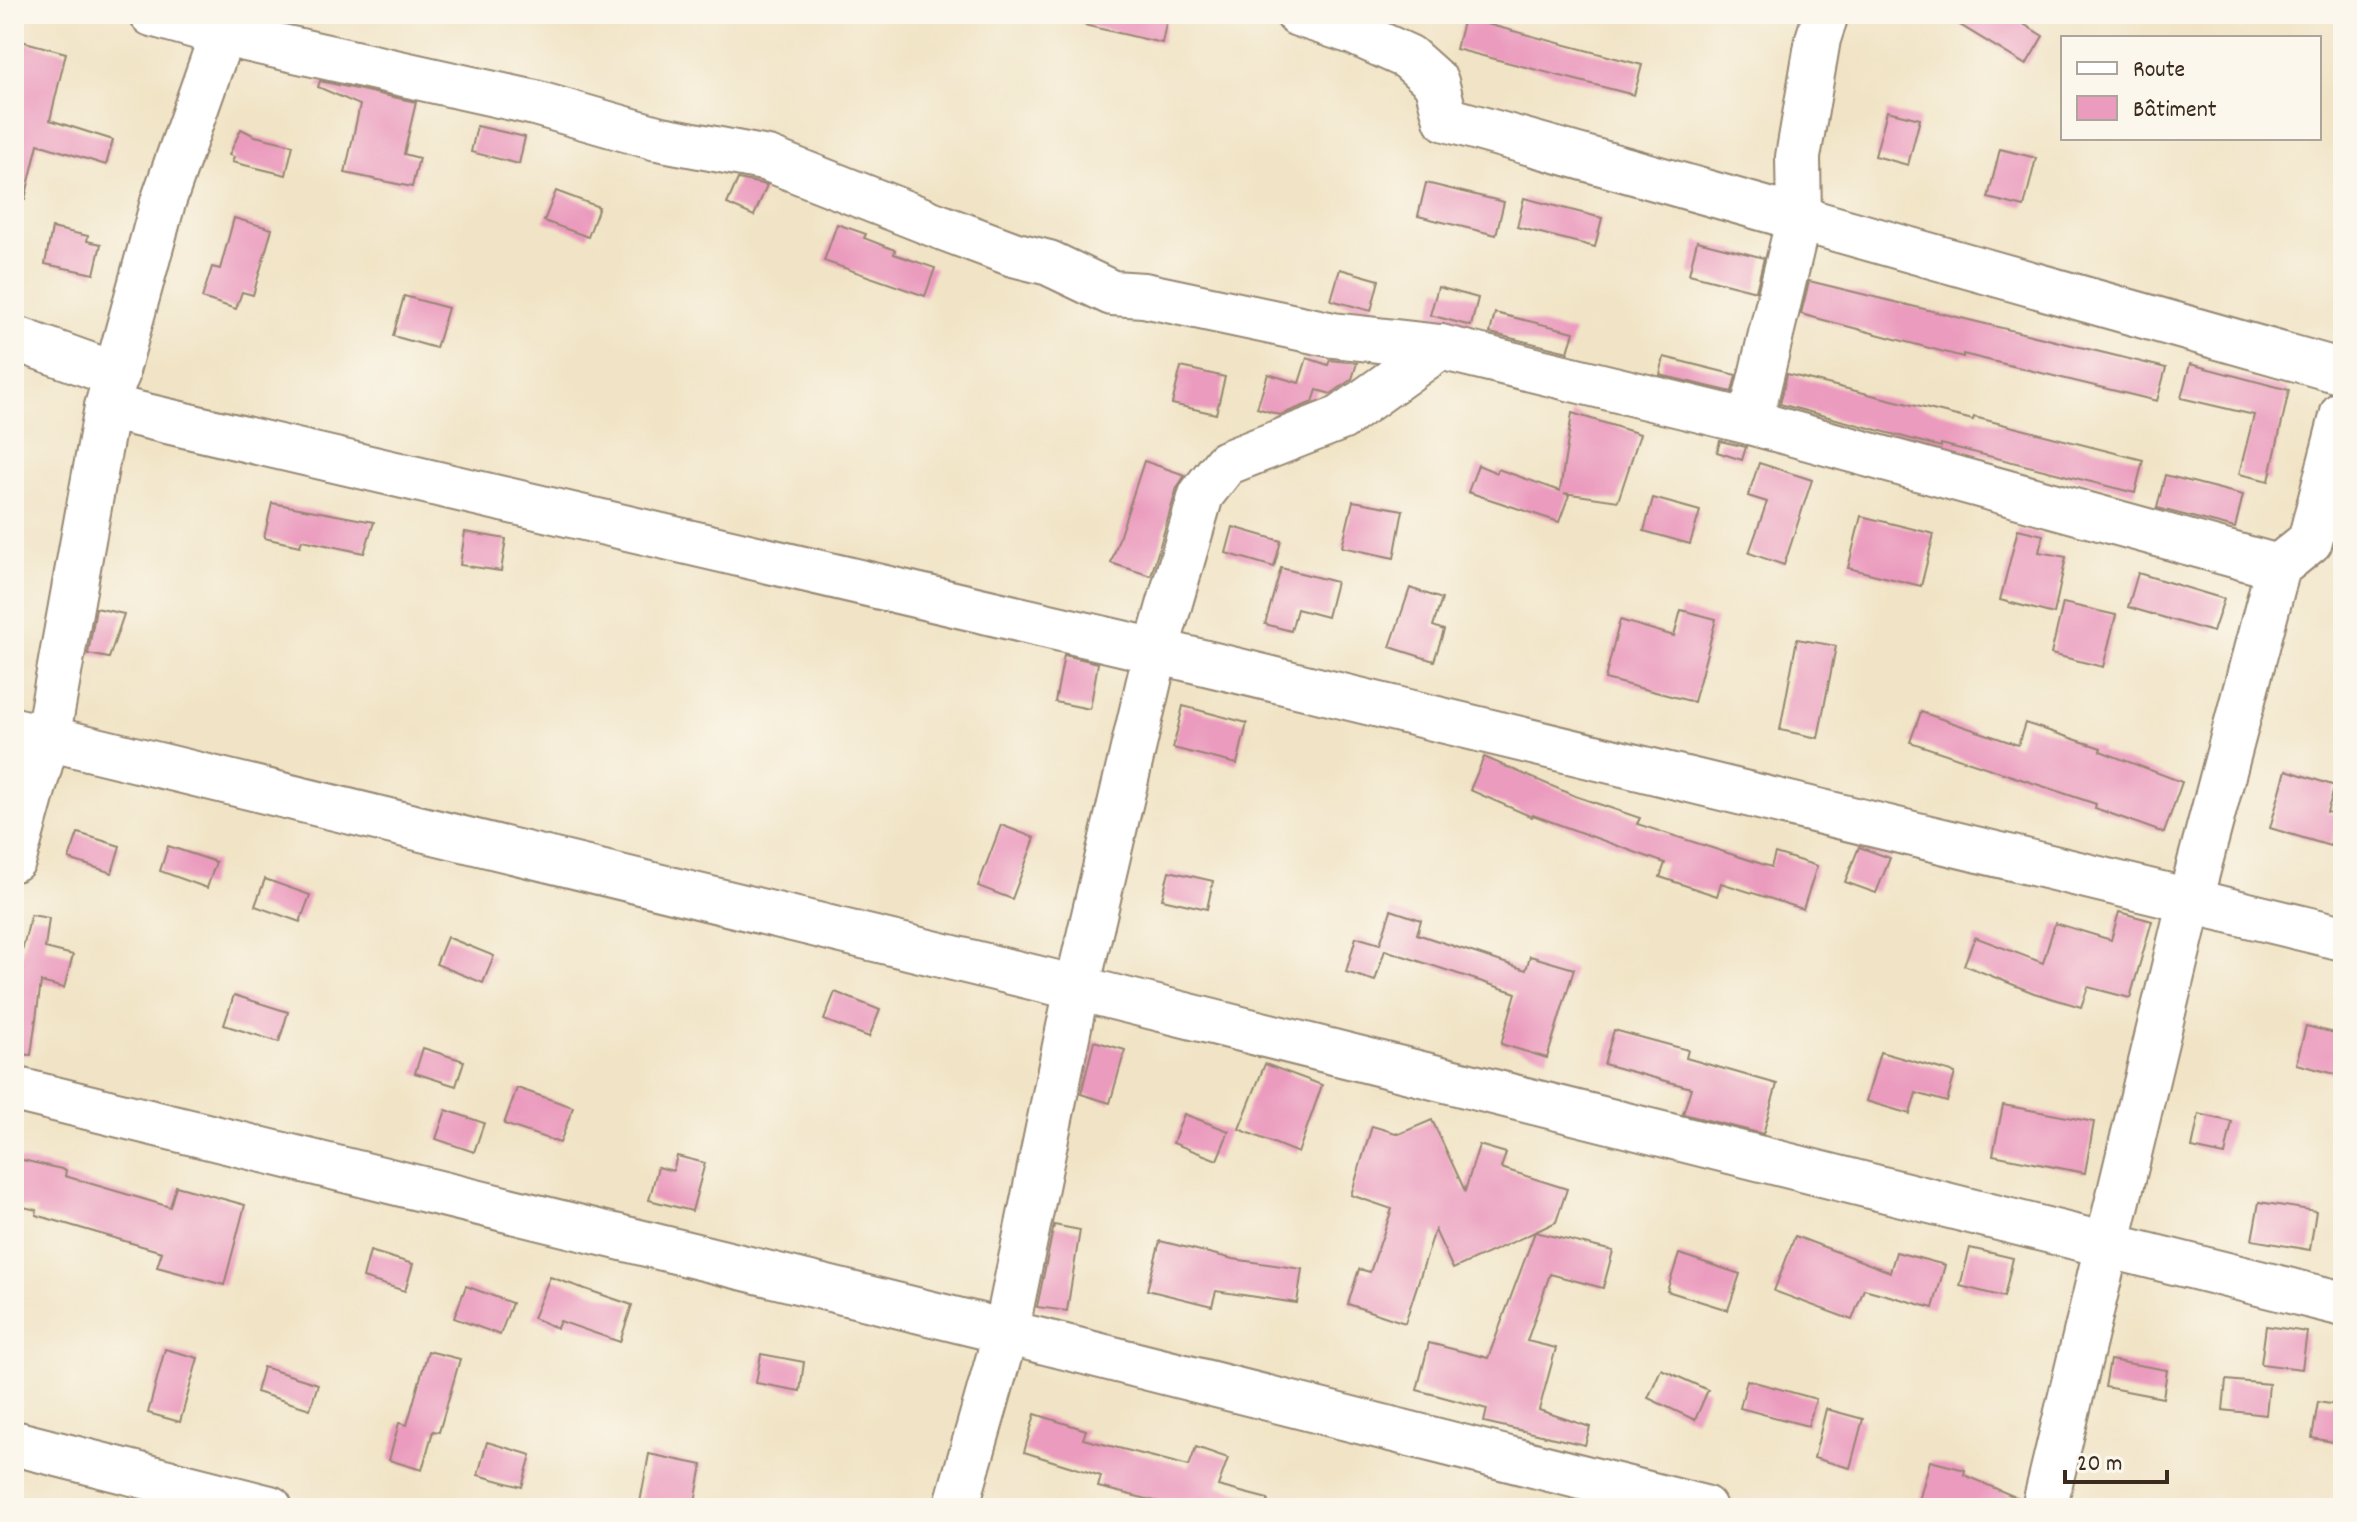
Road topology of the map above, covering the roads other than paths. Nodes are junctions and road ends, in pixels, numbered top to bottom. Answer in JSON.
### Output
{"nodes":[{"id":1,"x":152,"y":14,"type":"edge"},
{"id":2,"x":1298,"y":14,"type":"edge"},
{"id":3,"x":1826,"y":14,"type":"edge"},
{"id":4,"x":226,"y":24,"type":"edge"},
{"id":5,"x":1799,"y":217,"type":"junction"},
{"id":6,"x":14,"y":338,"type":"edge"},
{"id":7,"x":1440,"y":347,"type":"junction"},
{"id":8,"x":2343,"y":372,"type":"edge"},
{"id":9,"x":112,"y":391,"type":"junction"},
{"id":10,"x":2343,"y":413,"type":"edge"},
{"id":11,"x":1750,"y":422,"type":"junction"},
{"id":12,"x":2310,"y":552,"type":"edge"},
{"id":13,"x":1156,"y":651,"type":"junction"},
{"id":14,"x":31,"y":734,"type":"edge"},
{"id":15,"x":14,"y":859,"type":"edge"},
{"id":16,"x":2190,"y":900,"type":"junction"},
{"id":17,"x":2343,"y":938,"type":"edge"},
{"id":18,"x":1077,"y":988,"type":"junction"},
{"id":19,"x":14,"y":1089,"type":"edge"},
{"id":20,"x":2108,"y":1245,"type":"junction"},
{"id":21,"x":2343,"y":1304,"type":"edge"},
{"id":22,"x":1006,"y":1332,"type":"junction"},
{"id":23,"x":14,"y":1443,"type":"edge"},
{"id":24,"x":270,"y":1508,"type":"edge"},
{"id":25,"x":956,"y":1508,"type":"edge"},
{"id":26,"x":1704,"y":1508,"type":"edge"},
{"id":27,"x":2044,"y":1508,"type":"edge"}],
"edges":[{"from":1,"to":4,"type":"street"},
{"from":2,"to":5,"type":"street"},
{"from":3,"to":5,"type":"street"},
{"from":4,"to":7,"type":"street"},
{"from":4,"to":9,"type":"street"},
{"from":5,"to":8,"type":"street"},
{"from":5,"to":11,"type":"street"},
{"from":6,"to":9,"type":"street"},
{"from":7,"to":11,"type":"street"},
{"from":7,"to":13,"type":"street"},
{"from":9,"to":13,"type":"street"},
{"from":9,"to":14,"type":"street"},
{"from":10,"to":12,"type":"street"},
{"from":11,"to":12,"type":"street"},
{"from":12,"to":16,"type":"street"},
{"from":13,"to":16,"type":"street"},
{"from":13,"to":18,"type":"street"},
{"from":14,"to":15,"type":"street"},
{"from":14,"to":18,"type":"street"},
{"from":16,"to":17,"type":"street"},
{"from":16,"to":20,"type":"street"},
{"from":18,"to":20,"type":"street"},
{"from":18,"to":22,"type":"street"},
{"from":19,"to":22,"type":"street"},
{"from":20,"to":21,"type":"street"},
{"from":20,"to":27,"type":"street"},
{"from":22,"to":25,"type":"street"},
{"from":22,"to":26,"type":"street"},
{"from":23,"to":24,"type":"street"}]}
